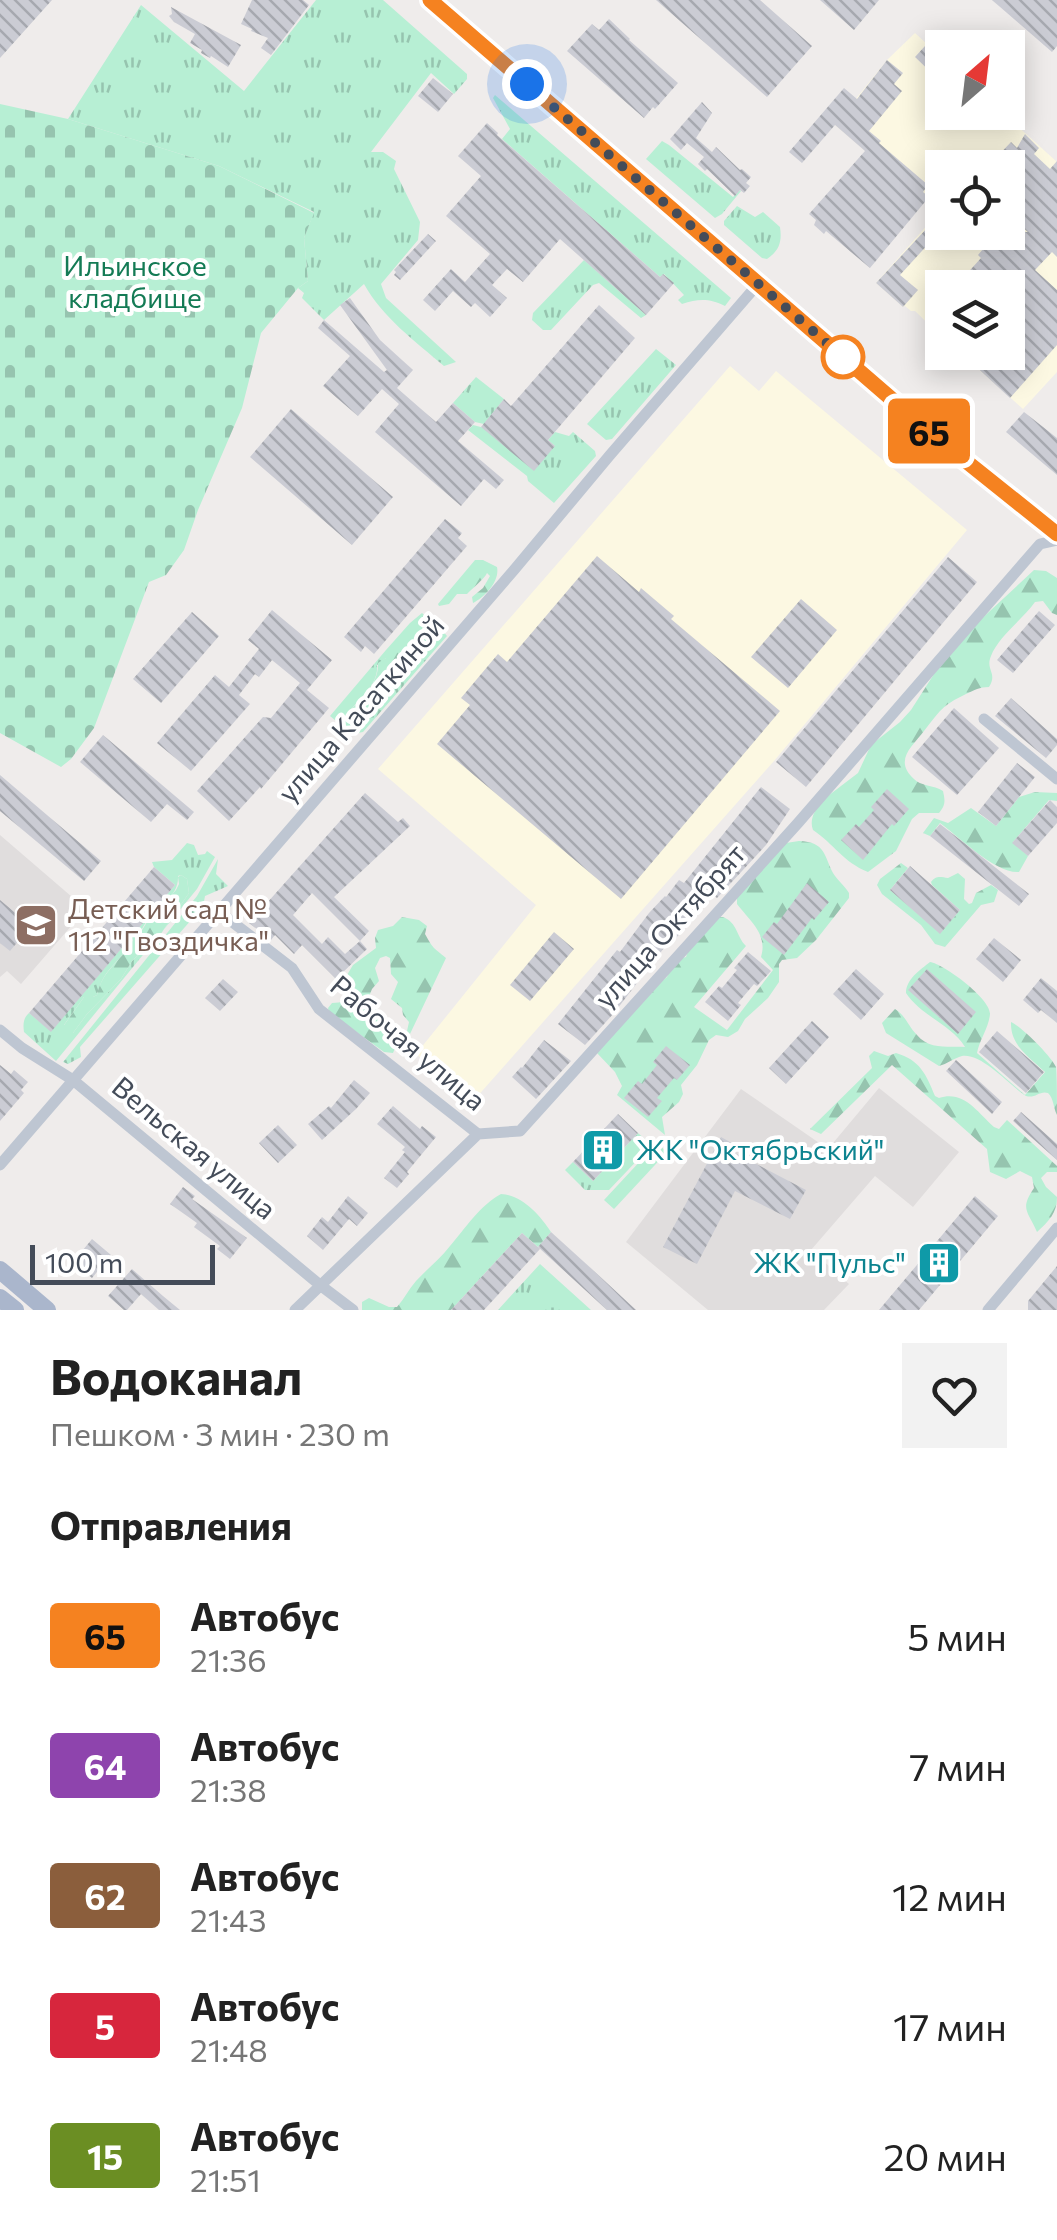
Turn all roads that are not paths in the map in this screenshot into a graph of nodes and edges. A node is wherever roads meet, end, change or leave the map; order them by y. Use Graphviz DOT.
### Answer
graph roads {
  1 [pos="430,0"];
  2 [pos="758,284"];
  3 [pos="1057,537"];
  4 [pos="984,719"];
  5 [pos="1057,779"];
  6 [pos="218,912"];
  7 [pos="0,1030"];
  8 [pos="73,1080"];
  9 [pos="478,1134"];
  10 [pos="0,1165"];
  11 [pos="1057,1228"];
  12 [pos="0,1270"];
  13 [pos="320,1285"];
  14 [pos="0,1298"];
  15 [pos="15,1310"];
  16 [pos="47,1310"];
  17 [pos="295,1310"];
  18 [pos="353,1310"];
  19 [pos="988,1310"];
  1 -- 2 [label="main road"];
  2 -- 3 [label="main road"];
  2 -- 6 [label="street, улица Касаткиной"];
  3 -- 9 [label="street, улица Октябрят"];
  4 -- 5 [label="street"];
  6 -- 8 [label="street, улица Касаткиной"];
  6 -- 9 [label="street, Рабочая улица"];
  7 -- 8 [label="street, Вельская улица"];
  8 -- 10 [label="street, улица Касаткиной"];
  8 -- 13 [label="street, Вельская улица"];
  9 -- 13 [label="street"];
  11 -- 19 [label="street"];
  12 -- 16 [label="main road"];
  13 -- 17 [label="street"];
  13 -- 18 [label="street, Вельская улица"];
  14 -- 15 [label="main road"];
}
